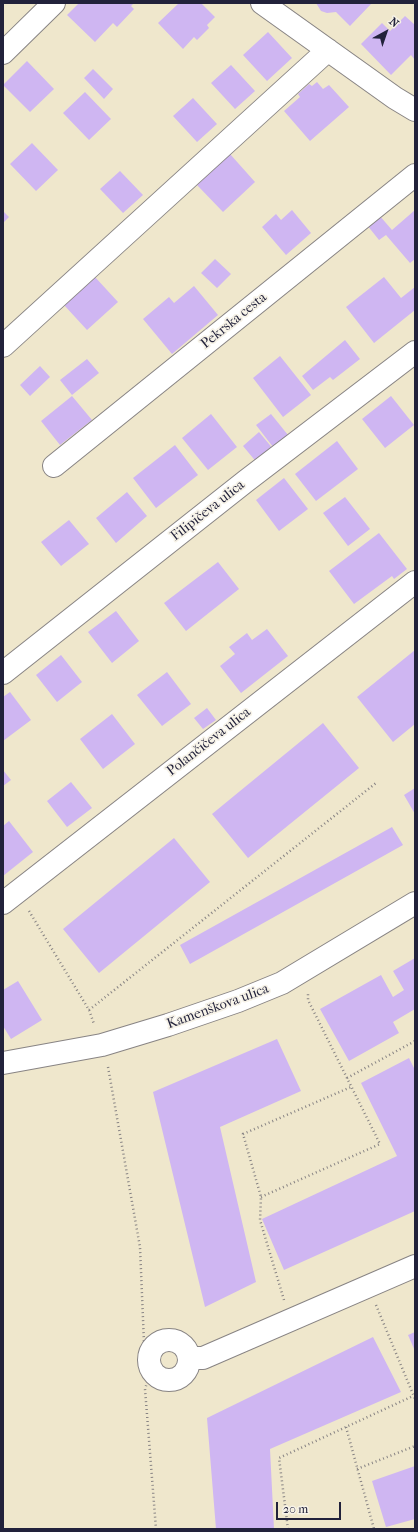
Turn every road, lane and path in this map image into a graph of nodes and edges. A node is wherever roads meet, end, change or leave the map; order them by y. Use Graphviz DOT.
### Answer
graph roads {
  1 [pos="54,3"];
  2 [pos="272,6"];
  3 [pos="328,50"];
  4 [pos="3,52"];
  5 [pos="415,110"];
  6 [pos="415,175"];
  7 [pos="8,342"];
  8 [pos="415,352"];
  9 [pos="54,466"];
  10 [pos="415,582"];
  11 [pos="3,673"];
  12 [pos="376,784"];
  13 [pos="7,897"];
  14 [pos="415,903"];
  15 [pos="296,974"];
  16 [pos="90,1010"];
  17 [pos="415,1041"];
  18 [pos="102,1045"];
  19 [pos="3,1063"];
  20 [pos="346,1078"];
  21 [pos="351,1087"];
  22 [pos="261,1197"];
  23 [pos="415,1266"];
  24 [pos="368,1287"];
  25 [pos="292,1319"];
  26 [pos="189,1358"];
  27 [pos="150,1362"];
  28 [pos="413,1396"];
  29 [pos="415,1399"];
  30 [pos="346,1427"];
  31 [pos="415,1446"];
  32 [pos="358,1468"];
  33 [pos="156,1529"];
  34 [pos="288,1529"];
  35 [pos="374,1529"];
  1 -- 4 [label="street"];
  2 -- 3 [label="street"];
  3 -- 5 [label="street"];
  3 -- 7 [label="street"];
  6 -- 9 [label="street, Pekrska cesta"];
  8 -- 11 [label="street, Filipičeva ulica"];
  10 -- 13 [label="street, Polančičeva ulica"];
  12 -- 16 [label="path"];
  13 -- 16 [label="path"];
  14 -- 15 [label="street, Kamenškova ulica"];
  15 -- 18 [label="street, Kamenškova ulica"];
  15 -- 20 [label="path"];
  16 -- 18 [label="path"];
  17 -- 20 [label="path"];
  18 -- 19 [label="street, Kamenškova ulica"];
  18 -- 27 [label="path"];
  20 -- 21 [label="path"];
  21 -- 22 [label="path"];
  21 -- 22 [label="path"];
  22 -- 25 [label="path"];
  23 -- 24 [label="street"];
  24 -- 25 [label="street"];
  24 -- 28 [label="path"];
  25 -- 26 [label="street"];
  26 -- 27 [label="street"];
  26 -- 27 [label="street"];
  27 -- 33 [label="path"];
  28 -- 29 [label="path"];
  28 -- 30 [label="path"];
  30 -- 32 [label="path"];
  30 -- 34 [label="path"];
  31 -- 32 [label="path"];
  32 -- 35 [label="path"];
}
